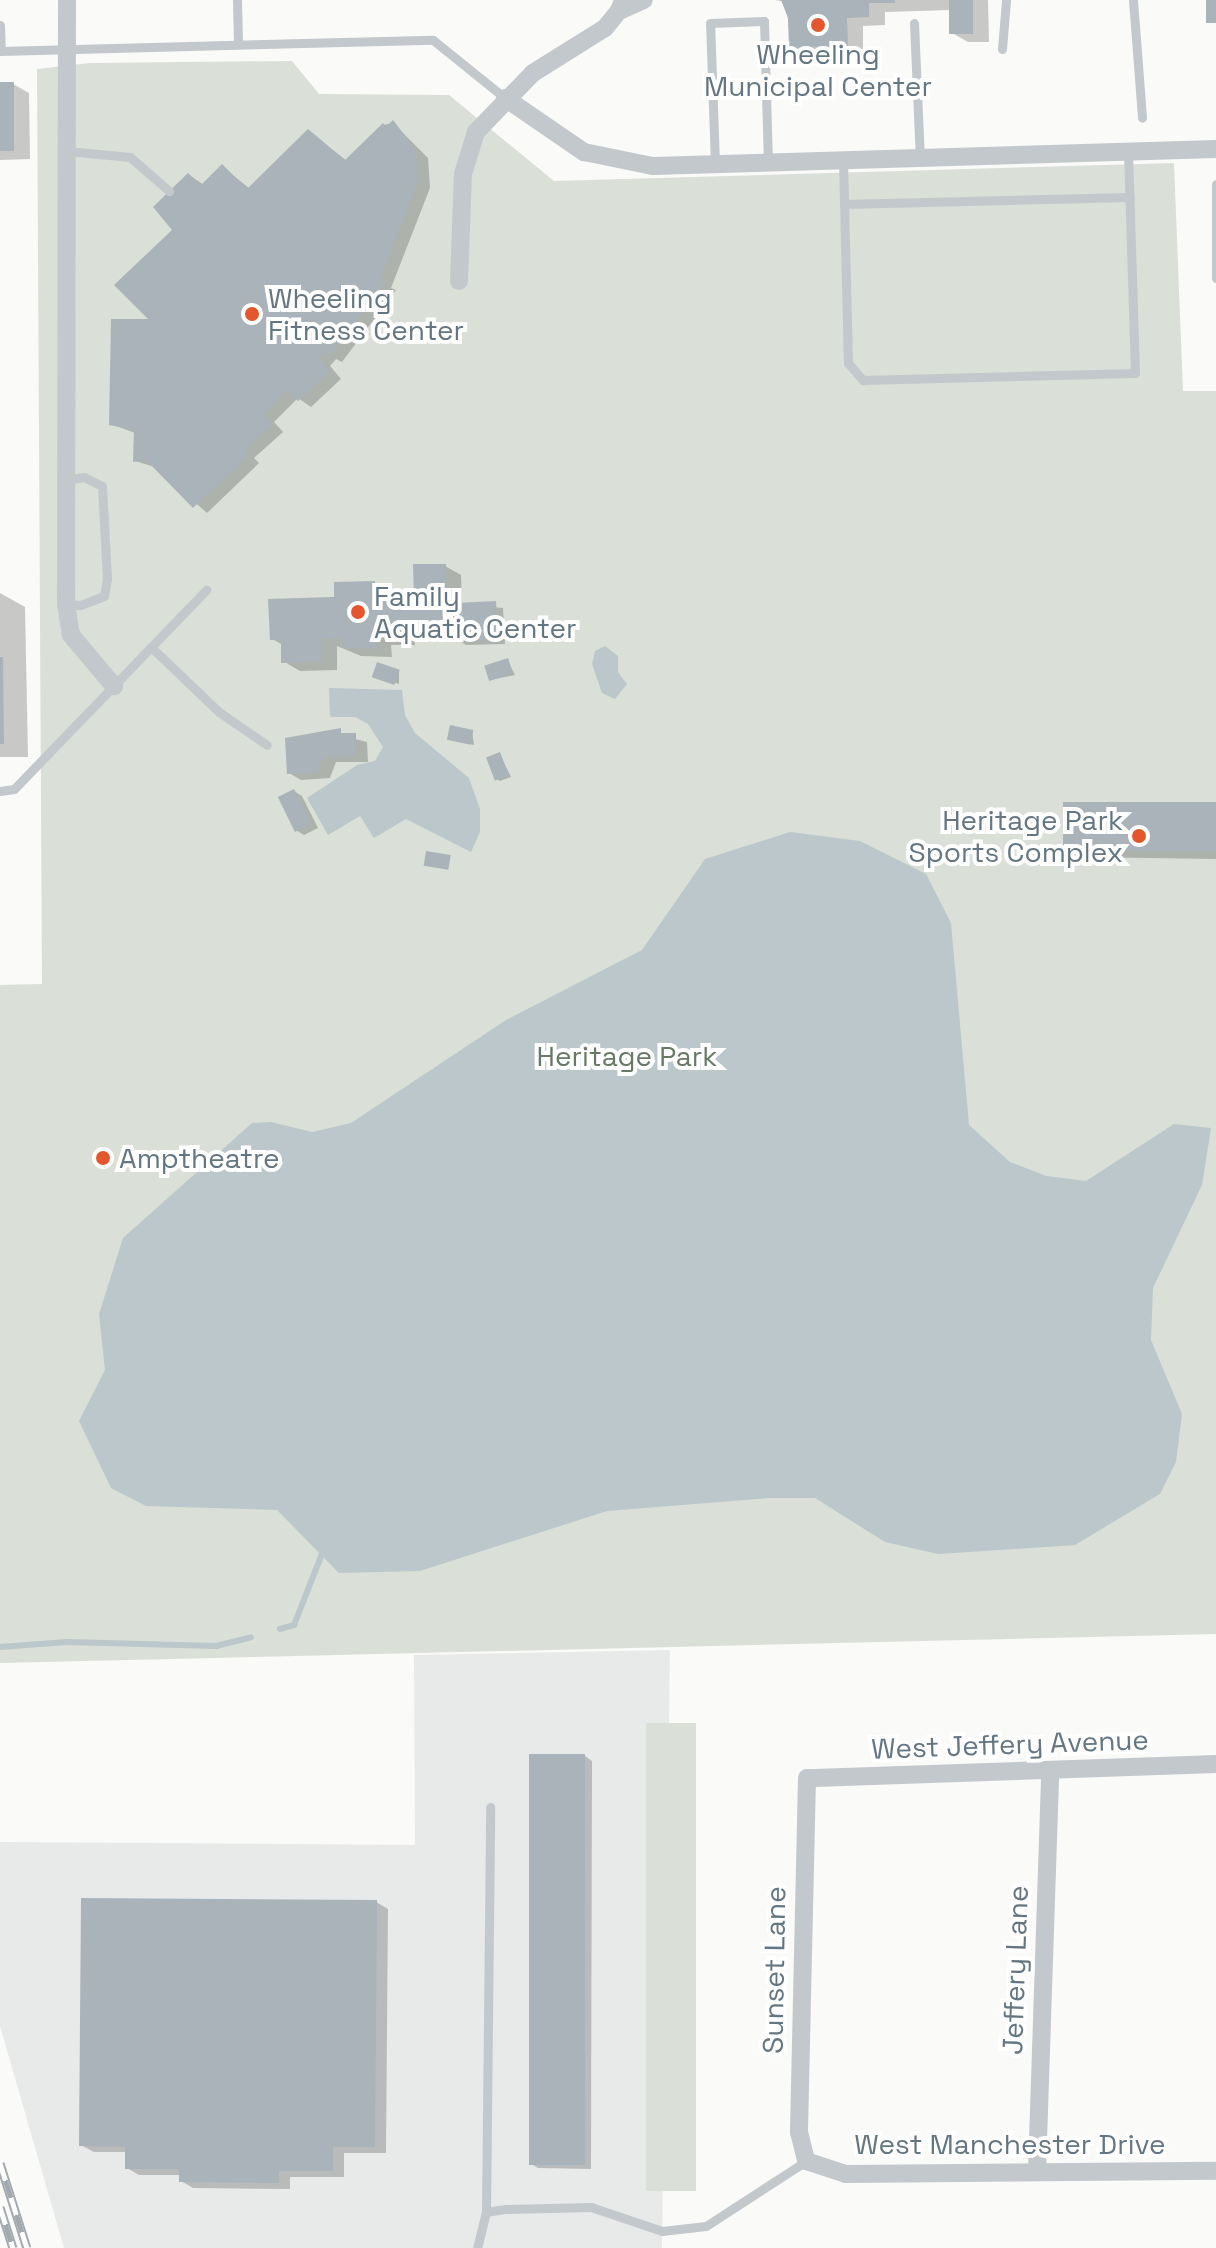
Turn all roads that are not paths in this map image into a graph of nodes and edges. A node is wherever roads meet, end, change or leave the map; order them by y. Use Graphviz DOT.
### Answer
graph roads {
  1 [pos="67,0"];
  2 [pos="237,0"];
  3 [pos="644,0"];
  4 [pos="1006,0"];
  5 [pos="1133,0"];
  6 [pos="621,6"];
  7 [pos="914,23"];
  8 [pos="0,25"];
  9 [pos="238,44"];
  10 [pos="1002,49"];
  11 [pos="67,50"];
  12 [pos="0,51"];
  13 [pos="505,98"];
  14 [pos="1142,118"];
  15 [pos="1216,149"];
  16 [pos="67,151"];
  17 [pos="1128,152"];
  18 [pos="920,158"];
  19 [pos="843,160"];
  20 [pos="768,163"];
  21 [pos="715,164"];
  22 [pos="1216,184"];
  23 [pos="169,191"];
  24 [pos="1130,197"];
  25 [pos="844,204"];
  26 [pos="1216,278"];
  27 [pos="459,281"];
  28 [pos="65,480"];
  29 [pos="206,590"];
  30 [pos="66,604"];
  31 [pos="151,647"];
  32 [pos="114,686"];
  33 [pos="267,745"];
  34 [pos="0,791"];
  35 [pos="1216,1764"];
  36 [pos="1050,1771"];
  37 [pos="807,1778"];
  38 [pos="490,1807"];
  39 [pos="806,2161"];
  40 [pos="1037,2171"];
  41 [pos="1216,2171"];
  42 [pos="486,2212"];
  43 [pos="477,2248"];
  1 -- 11 [label="street"];
  2 -- 9 [label="lane"];
  3 -- 6 [label="street"];
  4 -- 10 [label="lane"];
  5 -- 14 [label="lane"];
  6 -- 13 [label="street"];
  7 -- 18 [label="lane"];
  8 -- 12 [label="lane"];
  9 -- 11 [label="lane"];
  9 -- 13 [label="lane"];
  11 -- 12 [label="lane"];
  11 -- 16 [label="street"];
  13 -- 21 [label="street"];
  13 -- 27 [label="street"];
  15 -- 17 [label="street"];
  16 -- 23 [label="lane"];
  16 -- 28 [label="street"];
  17 -- 18 [label="street"];
  17 -- 24 [label="lane"];
  18 -- 19 [label="street"];
  19 -- 20 [label="street"];
  19 -- 25 [label="lane"];
  20 -- 21 [label="street"];
  20 -- 21 [label="lane"];
  22 -- 26 [label="lane"];
  24 -- 25 [label="lane"];
  24 -- 25 [label="lane"];
  28 -- 30 [label="street"];
  28 -- 30 [label="lane"];
  29 -- 31 [label="lane"];
  30 -- 32 [label="street"];
  31 -- 32 [label="lane"];
  31 -- 33 [label="lane"];
  32 -- 34 [label="lane"];
  35 -- 36 [label="street, West Jeffery Avenue"];
  36 -- 37 [label="street, West Jeffery Avenue"];
  36 -- 40 [label="street, Jeffery Lane"];
  37 -- 39 [label="street, Sunset Lane"];
  38 -- 42 [label="lane"];
  39 -- 40 [label="street, West Manchester Drive"];
  39 -- 42 [label="lane"];
  40 -- 41 [label="street, West Manchester Drive"];
  42 -- 43 [label="lane"];
}
